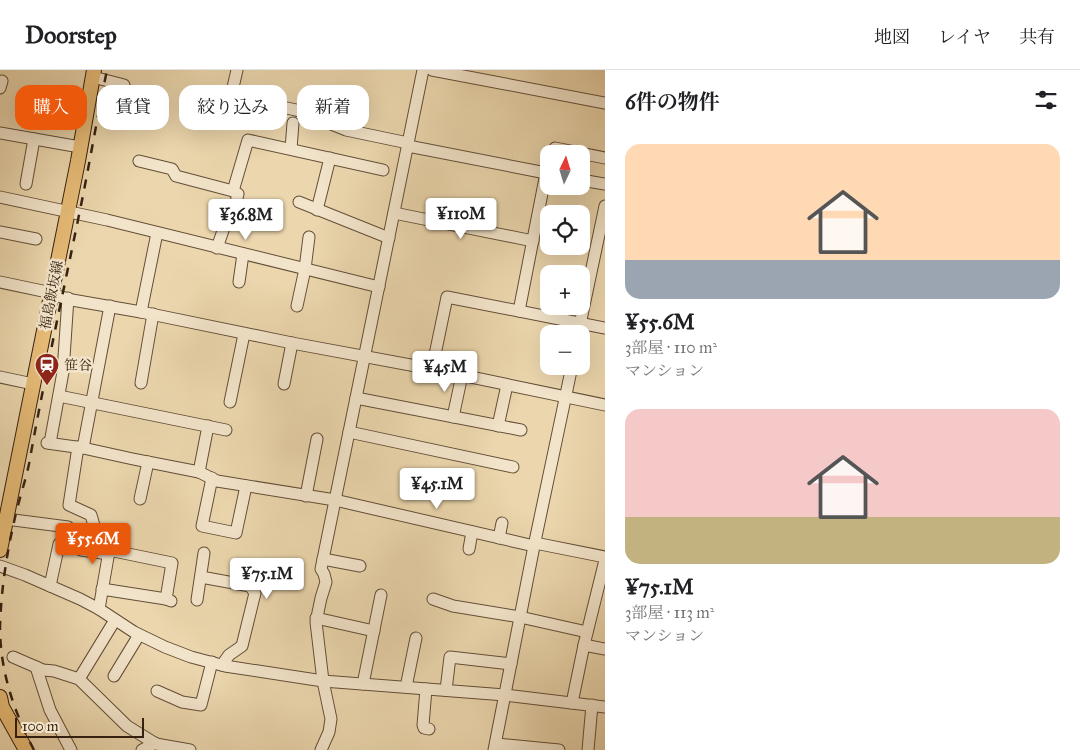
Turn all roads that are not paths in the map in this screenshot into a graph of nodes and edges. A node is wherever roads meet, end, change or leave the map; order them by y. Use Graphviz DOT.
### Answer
graph roads {
  1 [pos="237,70"];
  2 [pos="423,70"];
  3 [pos="432,70"];
  4 [pos="93,73"];
  5 [pos="124,85"];
  6 [pos="605,103"];
  7 [pos="293,123"];
  8 [pos="0,132"];
  9 [pos="34,139"];
  10 [pos="408,145"];
  11 [pos="80,147"];
  12 [pos="290,149"];
  13 [pos="590,155"];
  14 [pos="330,158"];
  15 [pos="605,158"];
  16 [pos="139,161"];
  17 [pos="383,170"];
  18 [pos="540,172"];
  19 [pos="590,182"];
  20 [pos="26,184"];
  21 [pos="605,184"];
  22 [pos="233,190"];
  23 [pos="543,195"];
  24 [pos="0,197"];
  25 [pos="299,202"];
  26 [pos="605,206"];
  27 [pos="317,210"];
  28 [pos="67,211"];
  29 [pos="394,213"];
  30 [pos="0,232"];
  31 [pos="157,233"];
  32 [pos="309,237"];
  33 [pos="389,238"];
  34 [pos="36,239"];
  35 [pos="533,241"];
  36 [pos="217,248"];
  37 [pos="243,254"];
  38 [pos="305,269"];
  39 [pos="0,282"];
  40 [pos="239,282"];
  41 [pos="379,287"];
  42 [pos="52,293"];
  43 [pos="68,298"];
  44 [pos="110,306"];
  45 [pos="297,306"];
  46 [pos="141,312"];
  47 [pos="518,312"];
  48 [pos="153,314"];
  49 [pos="565,325"];
  50 [pos="580,325"];
  51 [pos="605,328"];
  52 [pos="590,329"];
  53 [pos="244,334"];
  54 [pos="292,343"];
  55 [pos="364,356"];
  56 [pos="432,369"];
  57 [pos="462,375"];
  58 [pos="570,375"];
  59 [pos="0,377"];
  60 [pos="140,383"];
  61 [pos="33,384"];
  62 [pos="284,384"];
  63 [pos="507,385"];
  64 [pos="59,396"];
  65 [pos="356,398"];
  66 [pos="565,398"];
  67 [pos="230,402"];
  68 [pos="92,403"];
  69 [pos="605,405"];
  70 [pos="453,417"];
  71 [pos="208,426"];
  72 [pos="498,426"];
  73 [pos="226,430"];
  74 [pos="522,430"];
  75 [pos="349,432"];
  76 [pos="317,439"];
  77 [pos="80,448"];
  78 [pos="148,462"];
  79 [pos="514,467"];
  80 [pos="199,472"];
  81 [pos="212,478"];
  82 [pos="246,486"];
  83 [pos="306,496"];
  84 [pos="140,499"];
  85 [pos="335,500"];
  86 [pos="502,523"];
  87 [pos="68,527"];
  88 [pos="3,528"];
  89 [pos="472,532"];
  90 [pos="499,538"];
  91 [pos="60,544"];
  92 [pos="535,544"];
  93 [pos="469,549"];
  94 [pos="0,550"];
  95 [pos="81,550"];
  96 [pos="109,552"];
  97 [pos="204,553"];
  98 [pos="605,558"];
  99 [pos="323,559"];
  100 [pos="0,566"];
  101 [pos="360,566"];
  102 [pos="201,577"];
  103 [pos="48,585"];
  104 [pos="102,589"];
  105 [pos="381,595"];
  106 [pos="197,600"];
  107 [pos="433,600"];
  108 [pos="99,609"];
  109 [pos="520,617"];
  110 [pos="316,618"];
  111 [pos="115,620"];
  112 [pos="374,631"];
  113 [pos="587,632"];
  114 [pos="139,635"];
  115 [pos="416,638"];
  116 [pos="584,645"];
  117 [pos="605,649"];
  118 [pos="14,657"];
  119 [pos="217,664"];
  120 [pos="511,664"];
  121 [pos="36,667"];
  122 [pos="114,676"];
  123 [pos="79,679"];
  124 [pos="323,681"];
  125 [pos="363,684"];
  126 [pos="406,687"];
  127 [pos="426,689"];
  128 [pos="446,690"];
  129 [pos="157,691"];
  130 [pos="505,695"];
  131 [pos="1,703"];
  132 [pos="572,703"];
  133 [pos="592,705"];
  134 [pos="605,707"];
  135 [pos="429,729"];
  136 [pos="155,743"];
  137 [pos="495,747"];
  138 [pos="26,750"];
  139 [pos="71,750"];
  140 [pos="142,750"];
  141 [pos="190,750"];
  142 [pos="321,750"];
  143 [pos="559,750"];
  144 [pos="588,750"];
  1 -- 10 [label="street"];
  2 -- 10 [label="street"];
  3 -- 6 [label="street"];
  4 -- 5 [label="street"];
  4 -- 11 [label="main road, 福島飯坂線"];
  7 -- 12 [label="street"];
  8 -- 9 [label="street"];
  9 -- 11 [label="street"];
  9 -- 20 [label="street"];
  10 -- 18 [label="street"];
  10 -- 29 [label="street"];
  11 -- 28 [label="main road, 福島飯坂線"];
  12 -- 14 [label="street"];
  12 -- 22 [label="street"];
  13 -- 15 [label="street"];
  14 -- 17 [label="street"];
  14 -- 27 [label="street"];
  16 -- 22 [label="street"];
  19 -- 21 [label="street"];
  22 -- 36 [label="street"];
  23 -- 35 [label="street"];
  24 -- 28 [label="street"];
  25 -- 27 [label="street"];
  26 -- 50 [label="street"];
  27 -- 33 [label="street"];
  28 -- 31 [label="street"];
  28 -- 42 [label="main road, 福島飯坂線"];
  29 -- 33 [label="street"];
  29 -- 35 [label="street"];
  30 -- 34 [label="street"];
  31 -- 36 [label="street"];
  31 -- 46 [label="street"];
  32 -- 38 [label="street"];
  33 -- 41 [label="street"];
  35 -- 47 [label="street"];
  36 -- 37 [label="street"];
  37 -- 38 [label="street"];
  37 -- 40 [label="street"];
  38 -- 41 [label="street"];
  38 -- 45 [label="street"];
  39 -- 42 [label="street"];
  41 -- 55 [label="street"];
  42 -- 43 [label="street"];
  42 -- 61 [label="main road, 福島飯坂線"];
  43 -- 44 [label="street"];
  43 -- 64 [label="street"];
  44 -- 46 [label="street"];
  44 -- 68 [label="street"];
  46 -- 48 [label="street"];
  47 -- 49 [label="street"];
  47 -- 56 [label="street"];
  48 -- 53 [label="street"];
  48 -- 60 [label="street"];
  51 -- 52 [label="street"];
  53 -- 54 [label="street"];
  53 -- 67 [label="street"];
  54 -- 55 [label="street"];
  54 -- 62 [label="street"];
  55 -- 56 [label="street"];
  55 -- 65 [label="street"];
  56 -- 57 [label="street"];
  57 -- 63 [label="street"];
  57 -- 70 [label="street"];
  58 -- 66 [label="street"];
  59 -- 61 [label="street"];
  61 -- 88 [label="main road, 福島飯坂線"];
  63 -- 66 [label="street"];
  63 -- 72 [label="street"];
  64 -- 68 [label="street"];
  64 -- 77 [label="street"];
  65 -- 70 [label="street"];
  65 -- 75 [label="street"];
  66 -- 69 [label="street"];
  66 -- 92 [label="street"];
  68 -- 71 [label="street"];
  68 -- 77 [label="street"];
  70 -- 72 [label="street"];
  71 -- 73 [label="street"];
  71 -- 80 [label="street"];
  72 -- 74 [label="street"];
  75 -- 79 [label="street"];
  75 -- 85 [label="street"];
  76 -- 83 [label="street"];
  77 -- 78 [label="street"];
  77 -- 96 [label="street"];
  78 -- 80 [label="street"];
  78 -- 84 [label="street"];
  80 -- 81 [label="street"];
  81 -- 82 [label="street"];
  81 -- 82 [label="street"];
  82 -- 83 [label="street"];
  83 -- 85 [label="street"];
  85 -- 89 [label="street"];
  85 -- 99 [label="street"];
  86 -- 90 [label="street"];
  87 -- 88 [label="street"];
  88 -- 94 [label="main road, 福島飯坂線"];
  89 -- 90 [label="street"];
  89 -- 93 [label="street"];
  90 -- 92 [label="street"];
  91 -- 103 [label="street"];
  92 -- 98 [label="street"];
  92 -- 109 [label="street"];
  95 -- 96 [label="street"];
  96 -- 104 [label="street"];
  96 -- 104 [label="street"];
  97 -- 102 [label="street"];
  98 -- 113 [label="street"];
  99 -- 101 [label="street"];
  99 -- 110 [label="street"];
  100 -- 103 [label="street"];
  102 -- 106 [label="street"];
  102 -- 119 [label="street"];
  103 -- 108 [label="street"];
  104 -- 108 [label="street"];
  105 -- 112 [label="street"];
  107 -- 109 [label="street"];
  108 -- 111 [label="street"];
  109 -- 113 [label="street"];
  109 -- 120 [label="street"];
  110 -- 112 [label="street"];
  110 -- 124 [label="street"];
  111 -- 114 [label="street"];
  111 -- 123 [label="street"];
  112 -- 125 [label="street"];
  113 -- 116 [label="street"];
  114 -- 119 [label="street"];
  114 -- 122 [label="street"];
  115 -- 126 [label="street"];
  116 -- 117 [label="street"];
  116 -- 132 [label="street"];
  118 -- 121 [label="street"];
  119 -- 124 [label="street"];
  119 -- 129 [label="street"];
  120 -- 128 [label="street"];
  120 -- 130 [label="street"];
  121 -- 123 [label="street"];
  121 -- 139 [label="street"];
  123 -- 136 [label="street"];
  124 -- 125 [label="street"];
  124 -- 142 [label="street"];
  125 -- 126 [label="street"];
  126 -- 127 [label="street"];
  127 -- 128 [label="street"];
  127 -- 135 [label="street"];
  128 -- 130 [label="street"];
  130 -- 132 [label="street"];
  130 -- 137 [label="street"];
  131 -- 138 [label="main road"];
  132 -- 133 [label="street"];
  133 -- 134 [label="street"];
  133 -- 144 [label="street"];
  136 -- 140 [label="street"];
  136 -- 141 [label="street"];
  137 -- 143 [label="street"];
}
